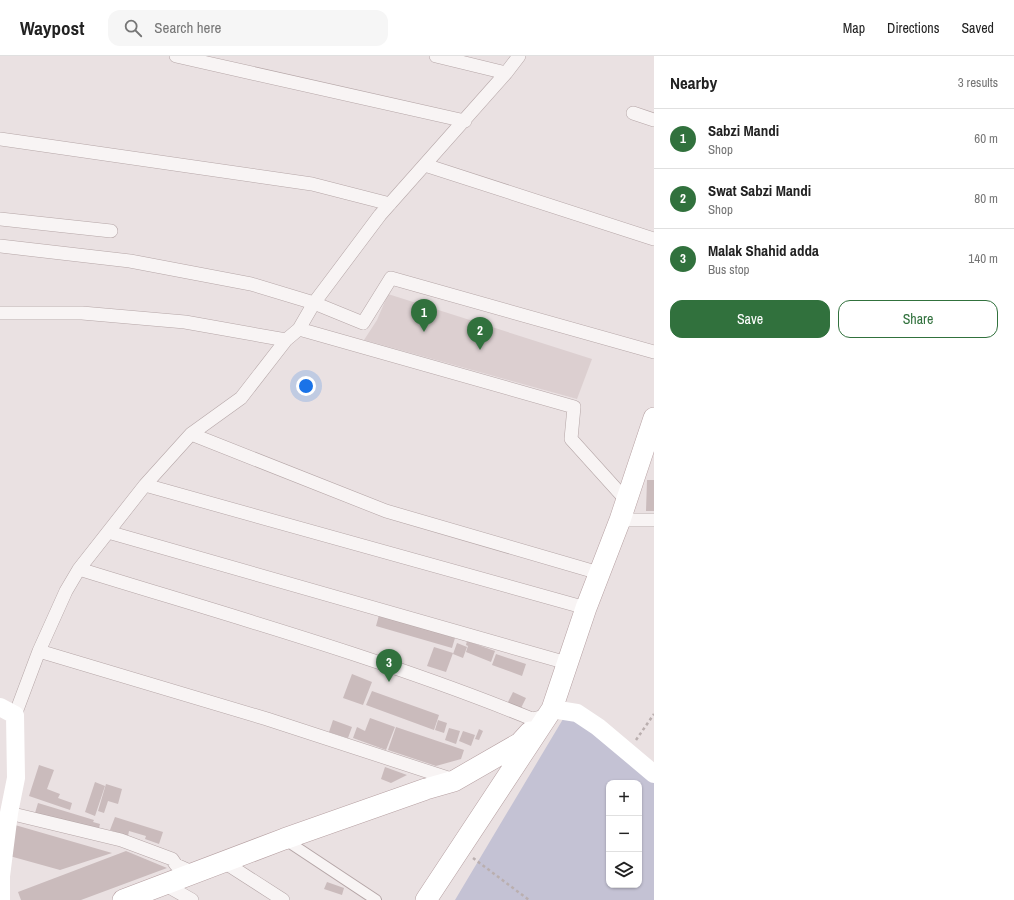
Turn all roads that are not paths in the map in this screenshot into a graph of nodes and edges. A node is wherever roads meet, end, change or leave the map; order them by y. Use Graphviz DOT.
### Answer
graph roads {
  1 [pos="176,56"];
  2 [pos="436,56"];
  3 [pos="519,56"];
  4 [pos="506,73"];
  5 [pos="633,113"];
  6 [pos="654,120"];
  7 [pos="465,121"];
  8 [pos="0,139"];
  9 [pos="425,165"];
  10 [pos="390,204"];
  11 [pos="0,219"];
  12 [pos="111,231"];
  13 [pos="654,239"];
  14 [pos="0,246"];
  15 [pos="314,303"];
  16 [pos="0,313"];
  17 [pos="300,329"];
  18 [pos="286,340"];
  19 [pos="654,352"];
  20 [pos="654,418"];
  21 [pos="191,434"];
  22 [pos="144,485"];
  23 [pos="626,500"];
  24 [pos="620,520"];
  25 [pos="654,520"];
  26 [pos="108,532"];
  27 [pos="79,569"];
  28 [pos="599,573"];
  29 [pos="586,608"];
  30 [pos="39,651"];
  31 [pos="567,663"];
  32 [pos="8,711"];
  33 [pos="549,712"];
  34 [pos="654,774"];
  35 [pos="454,781"];
  36 [pos="9,813"];
  37 [pos="284,839"];
  38 [pos="224,862"];
  39 [pos="194,873"];
  40 [pos="164,884"];
  41 [pos="2,900"];
  42 [pos="123,900"];
  43 [pos="192,900"];
  44 [pos="283,900"];
  45 [pos="376,900"];
  46 [pos="426,900"];
  1 -- 7 [label="street"];
  2 -- 4 [label="street"];
  3 -- 4 [label="street"];
  4 -- 7 [label="street"];
  5 -- 6 [label="street"];
  7 -- 9 [label="street"];
  8 -- 10 [label="street"];
  9 -- 10 [label="street"];
  9 -- 13 [label="street"];
  10 -- 15 [label="street"];
  11 -- 12 [label="street"];
  14 -- 15 [label="street"];
  15 -- 17 [label="street"];
  15 -- 19 [label="street"];
  16 -- 18 [label="street"];
  17 -- 18 [label="street"];
  17 -- 23 [label="street"];
  18 -- 21 [label="street"];
  20 -- 23 [label="main road"];
  21 -- 22 [label="street"];
  21 -- 28 [label="street"];
  22 -- 26 [label="street"];
  22 -- 29 [label="street"];
  23 -- 24 [label="main road"];
  24 -- 25 [label="street"];
  24 -- 28 [label="main road"];
  26 -- 27 [label="street"];
  26 -- 31 [label="street"];
  27 -- 30 [label="street"];
  27 -- 33 [label="street"];
  28 -- 29 [label="main road"];
  29 -- 31 [label="main road"];
  30 -- 32 [label="street"];
  30 -- 35 [label="street"];
  31 -- 33 [label="main road"];
  32 -- 36 [label="main road"];
  33 -- 34 [label="main road"];
  33 -- 35 [label="main road"];
  33 -- 46 [label="main road"];
  35 -- 37 [label="main road"];
  36 -- 39 [label="street"];
  36 -- 41 [label="main road"];
  37 -- 38 [label="main road"];
  37 -- 45 [label="street"];
  38 -- 39 [label="main road"];
  38 -- 44 [label="street"];
  39 -- 40 [label="main road"];
  40 -- 42 [label="main road"];
  40 -- 43 [label="street"];
}
